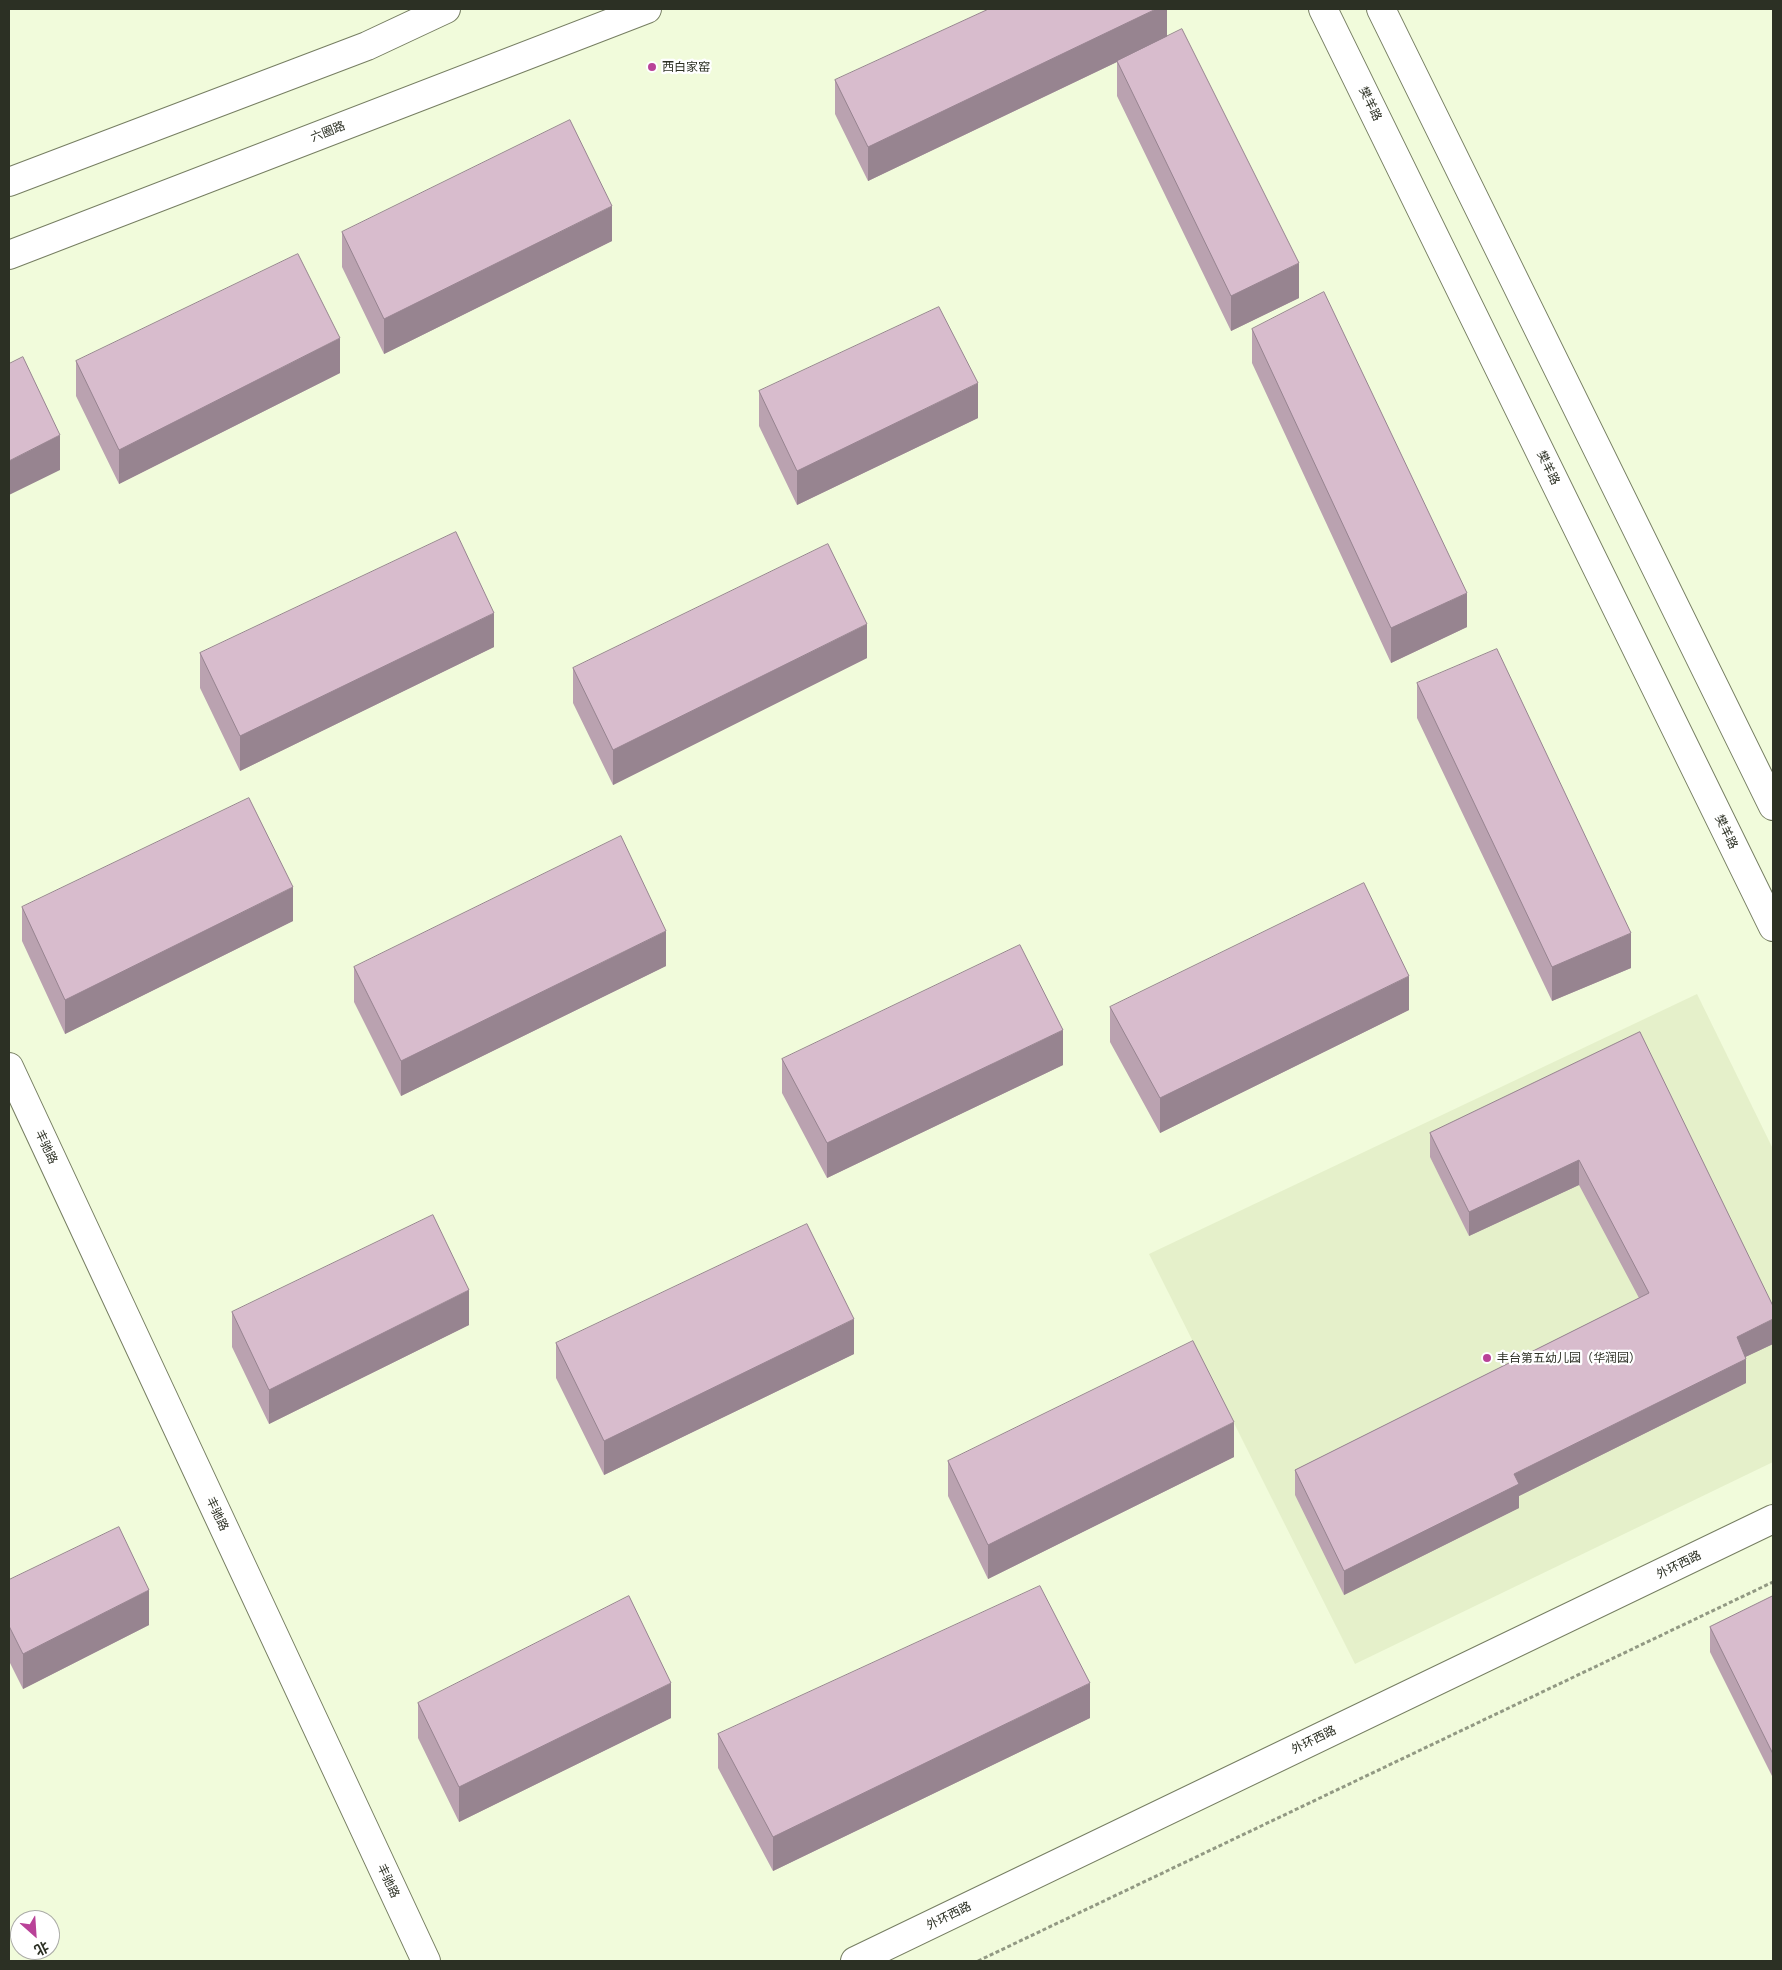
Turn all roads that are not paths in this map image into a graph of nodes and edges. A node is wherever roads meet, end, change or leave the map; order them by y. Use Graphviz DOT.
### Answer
graph roads {
  1 [pos="446,9"];
  2 [pos="647,9"];
  3 [pos="1323,9"];
  4 [pos="1381,9"];
  5 [pos="9,182"];
  6 [pos="9,255"];
  7 [pos="1773,806"];
  8 [pos="1773,927"];
  9 [pos="9,1067"];
  10 [pos="1773,1519"];
  11 [pos="426,1961"];
  12 [pos="855,1961"];
  1 -- 5 [label="main road"];
  2 -- 6 [label="main road, 六圈路"];
  3 -- 8 [label="main road, 樊羊路"];
  4 -- 7 [label="main road"];
  9 -- 11 [label="main road, 丰驰路"];
  10 -- 12 [label="main road, 外环西路"];
}
